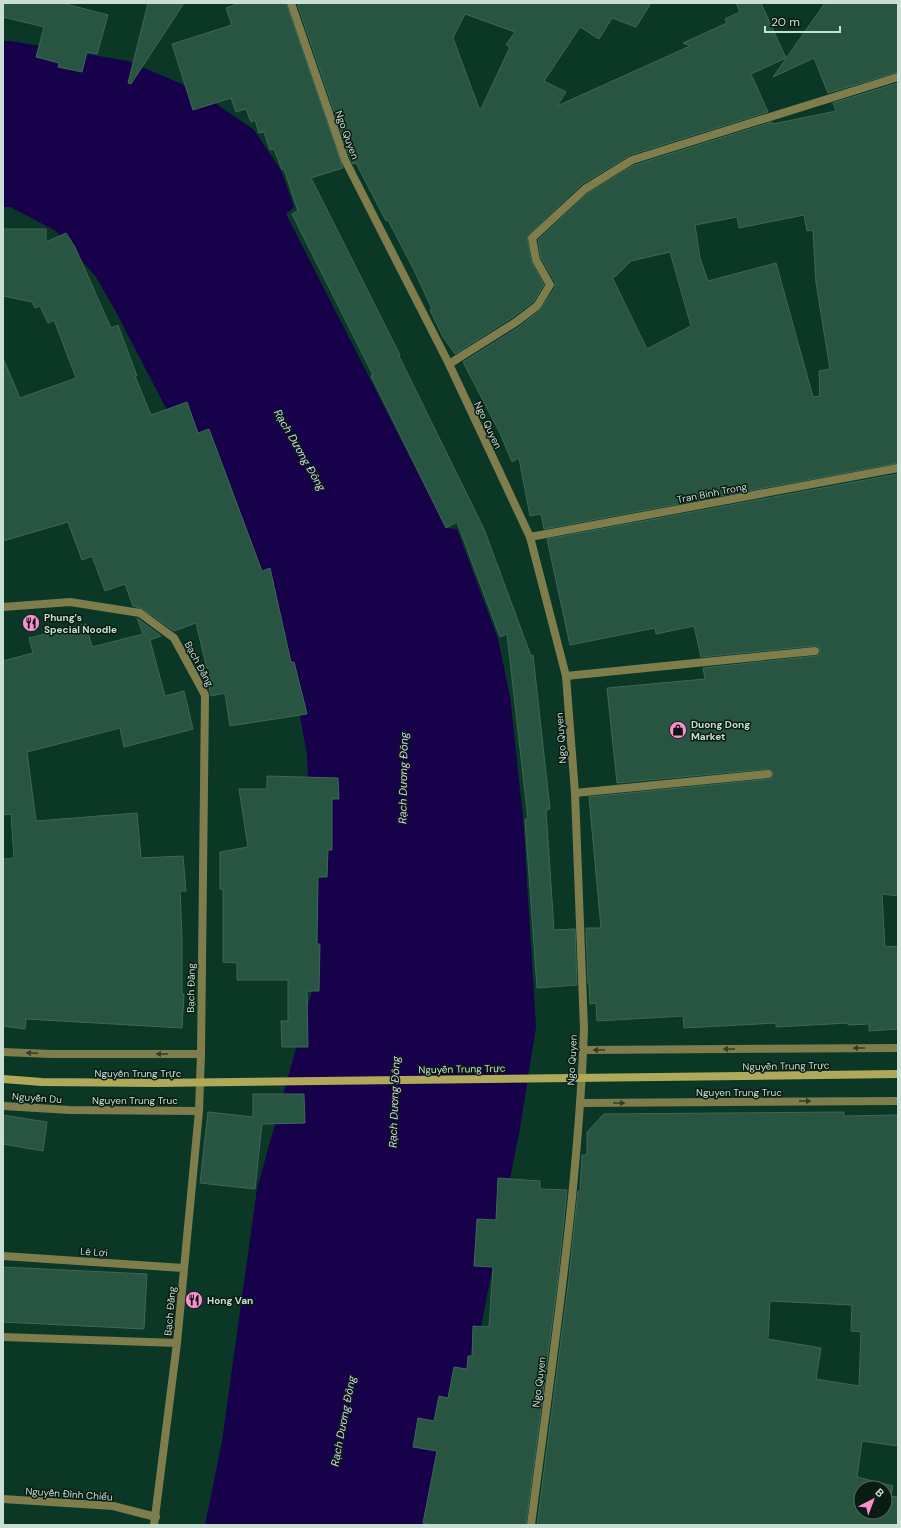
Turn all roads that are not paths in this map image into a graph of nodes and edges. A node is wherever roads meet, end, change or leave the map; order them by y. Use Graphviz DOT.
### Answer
graph roads {
  1 [pos="291,3"];
  2 [pos="898,77"];
  3 [pos="449,364"];
  4 [pos="898,468"];
  5 [pos="530,537"];
  6 [pos="3,607"];
  7 [pos="815,652"];
  8 [pos="566,676"];
  9 [pos="768,774"];
  10 [pos="575,794"];
  11 [pos="898,1048"];
  12 [pos="583,1050"];
  13 [pos="3,1052"];
  14 [pos="201,1054"];
  15 [pos="898,1074"];
  16 [pos="3,1079"];
  17 [pos="898,1100"];
  18 [pos="580,1103"];
  19 [pos="3,1106"];
  20 [pos="70,1110"];
  21 [pos="199,1111"];
  22 [pos="3,1256"];
  23 [pos="183,1268"];
  24 [pos="3,1338"];
  25 [pos="177,1343"];
  26 [pos="3,1499"];
  27 [pos="155,1521"];
  28 [pos="531,1525"];
  1 -- 3 [label="street, Ngo Quyen"];
  2 -- 3 [label="street"];
  3 -- 5 [label="street, Ngo Quyen"];
  4 -- 5 [label="street, Tran Binh Trong"];
  5 -- 8 [label="street, Ngo Quyen"];
  6 -- 14 [label="street, Bạch Đằng"];
  7 -- 8 [label="street"];
  8 -- 10 [label="street, Ngo Quyen"];
  9 -- 10 [label="street"];
  10 -- 12 [label="street, Ngo Quyen"];
  11 -- 12 [label="street, one-way"];
  12 -- 18 [label="street, Ngo Quyen"];
  14 -- 13 [label="street, one-way"];
  14 -- 21 [label="street, Bạch Đằng"];
  15 -- 16 [label="main road, Nguyễn Trung Trực"];
  18 -- 17 [label="street, Nguyen Trung Truc, one-way"];
  18 -- 28 [label="street, Ngo Quyen"];
  19 -- 20 [label="street, Nguyễn Du"];
  20 -- 21 [label="street, Nguyen Trung Truc"];
  21 -- 23 [label="street, Bạch Đằng"];
  22 -- 23 [label="street, Lê Lợi"];
  23 -- 25 [label="street, Bạch Đằng"];
  24 -- 25 [label="street"];
  25 -- 27 [label="street, Bạch Đằng"];
  26 -- 27 [label="street, Nguyễn Đình Chiểu"];
}
